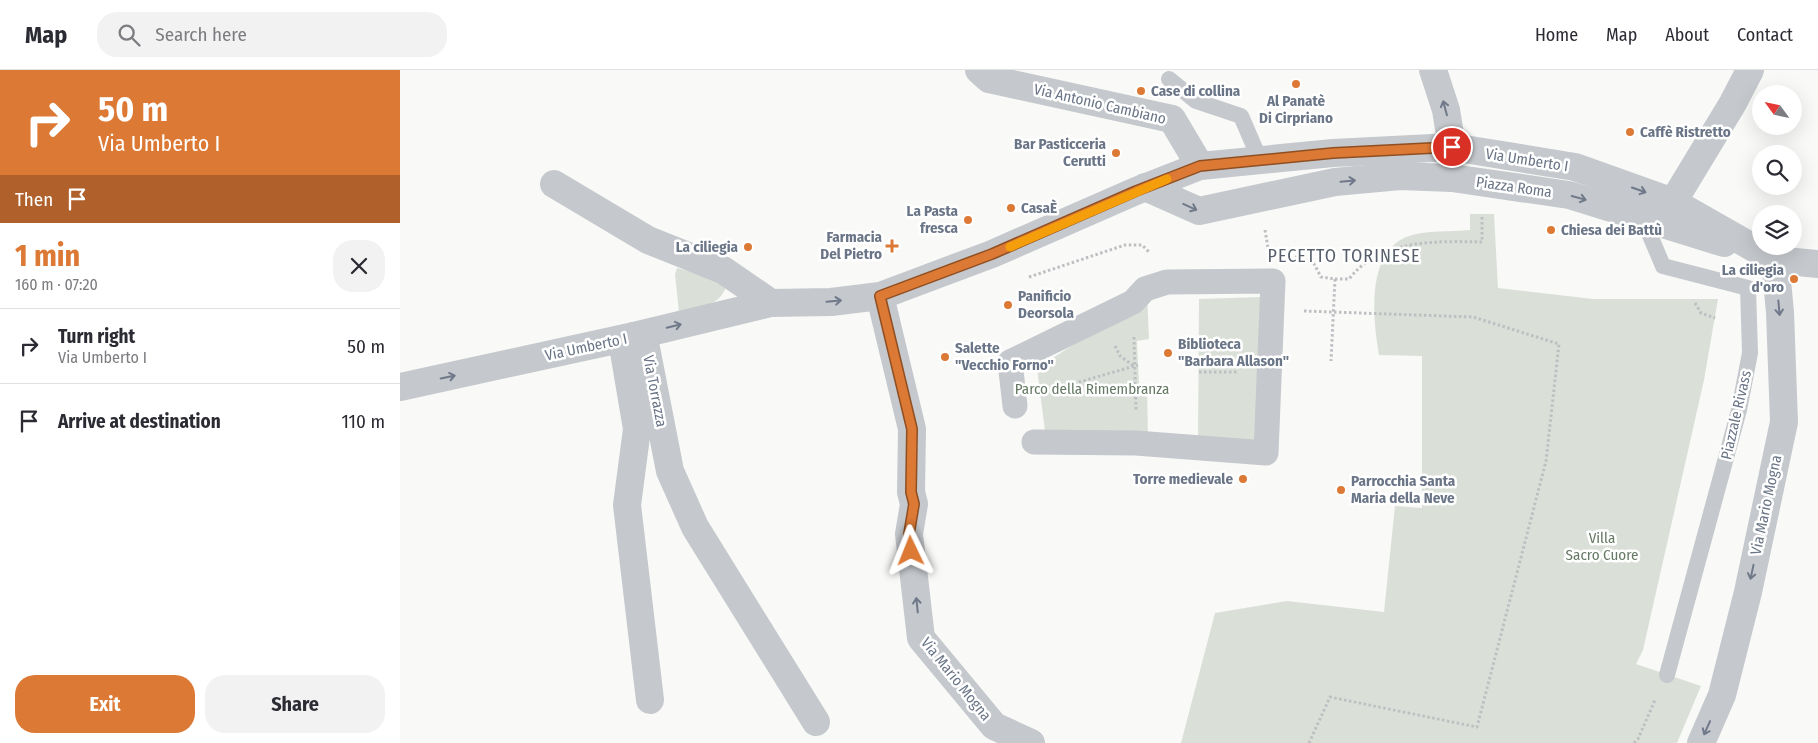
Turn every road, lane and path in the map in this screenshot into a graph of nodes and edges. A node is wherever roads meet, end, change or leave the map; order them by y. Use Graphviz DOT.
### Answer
graph roads {
  1 [pos="1433,70"];
  2 [pos="1750,70"];
  3 [pos="986,73"];
  4 [pos="1169,79"];
  5 [pos="1452,147"];
  6 [pos="1260,160"];
  7 [pos="1200,166"];
  8 [pos="554,184"];
  9 [pos="1145,187"];
  10 [pos="1262,198"];
  11 [pos="1673,202"];
  12 [pos="1482,214"];
  13 [pos="1643,219"];
  14 [pos="1125,245"];
  15 [pos="1752,246"];
  16 [pos="1276,251"];
  17 [pos="1752,251"];
  18 [pos="1768,255"];
  19 [pos="1294,256"];
  20 [pos="1818,264"];
  21 [pos="1027,278"];
  22 [pos="1335,279"];
  23 [pos="880,296"];
  24 [pos="1693,298"];
  25 [pos="1134,302"];
  26 [pos="771,303"];
  27 [pos="1274,310"];
  28 [pos="1333,312"];
  29 [pos="1715,318"];
  30 [pos="634,336"];
  31 [pos="1331,362"];
  32 [pos="1137,366"];
  33 [pos="1199,372"];
  34 [pos="1243,372"];
  35 [pos="403,382"];
  36 [pos="1015,406"];
  37 [pos="1034,442"];
  38 [pos="1136,444"];
  39 [pos="1667,675"];
  40 [pos="650,700"];
  41 [pos="816,722"];
  42 [pos="1031,743"];
  43 [pos="1309,743"];
  44 [pos="1634,743"];
  45 [pos="1701,743"];
  5 -- 1 [label="street, one-way"];
  2 -- 11 [label="street"];
  3 -- 7 [label="street, Via Antonio Cambiano"];
  4 -- 6 [label="lane"];
  5 -- 6 [label="street, Via Umberto I"];
  5 -- 11 [label="street, Via Umberto I, one-way"];
  6 -- 7 [label="street, Via Umberto I"];
  7 -- 9 [label="street, Via Umberto I"];
  8 -- 26 [label="street"];
  9 -- 10 [label="street, Piazza Roma, one-way"];
  9 -- 23 [label="street, Via Umberto I"];
  10 -- 13 [label="street, Piazza Roma, one-way"];
  10 -- 16 [label="path"];
  11 -- 15 [label="street, Via Umberto I"];
  12 -- 22 [label="path"];
  13 -- 17 [label="street, Piazza Roma"];
  13 -- 39 [label="lane, Piazzale Rivass"];
  14 -- 21 [label="path"];
  18 -- 20 [label="street, Via Umberto I"];
  18 -- 45 [label="street, Via Mario Mogna, one-way"];
  19 -- 22 [label="path"];
  22 -- 28 [label="path"];
  26 -- 23 [label="street, Via Umberto I, one-way"];
  42 -- 23 [label="street, Via Mario Mogna, one-way"];
  24 -- 29 [label="path"];
  25 -- 27 [label="street"];
  25 -- 32 [label="path"];
  25 -- 36 [label="street"];
  30 -- 26 [label="street, Via Umberto I, one-way"];
  27 -- 28 [label="path"];
  27 -- 38 [label="street"];
  28 -- 31 [label="path"];
  28 -- 43 [label="path"];
  35 -- 30 [label="street, Via Umberto I, one-way"];
  30 -- 40 [label="street, Via Torrazza"];
  30 -- 41 [label="street, Via Torrazza"];
  32 -- 36 [label="path"];
  32 -- 38 [label="path"];
  33 -- 34 [label="path"];
  37 -- 38 [label="street"];
  39 -- 44 [label="path"];
}
